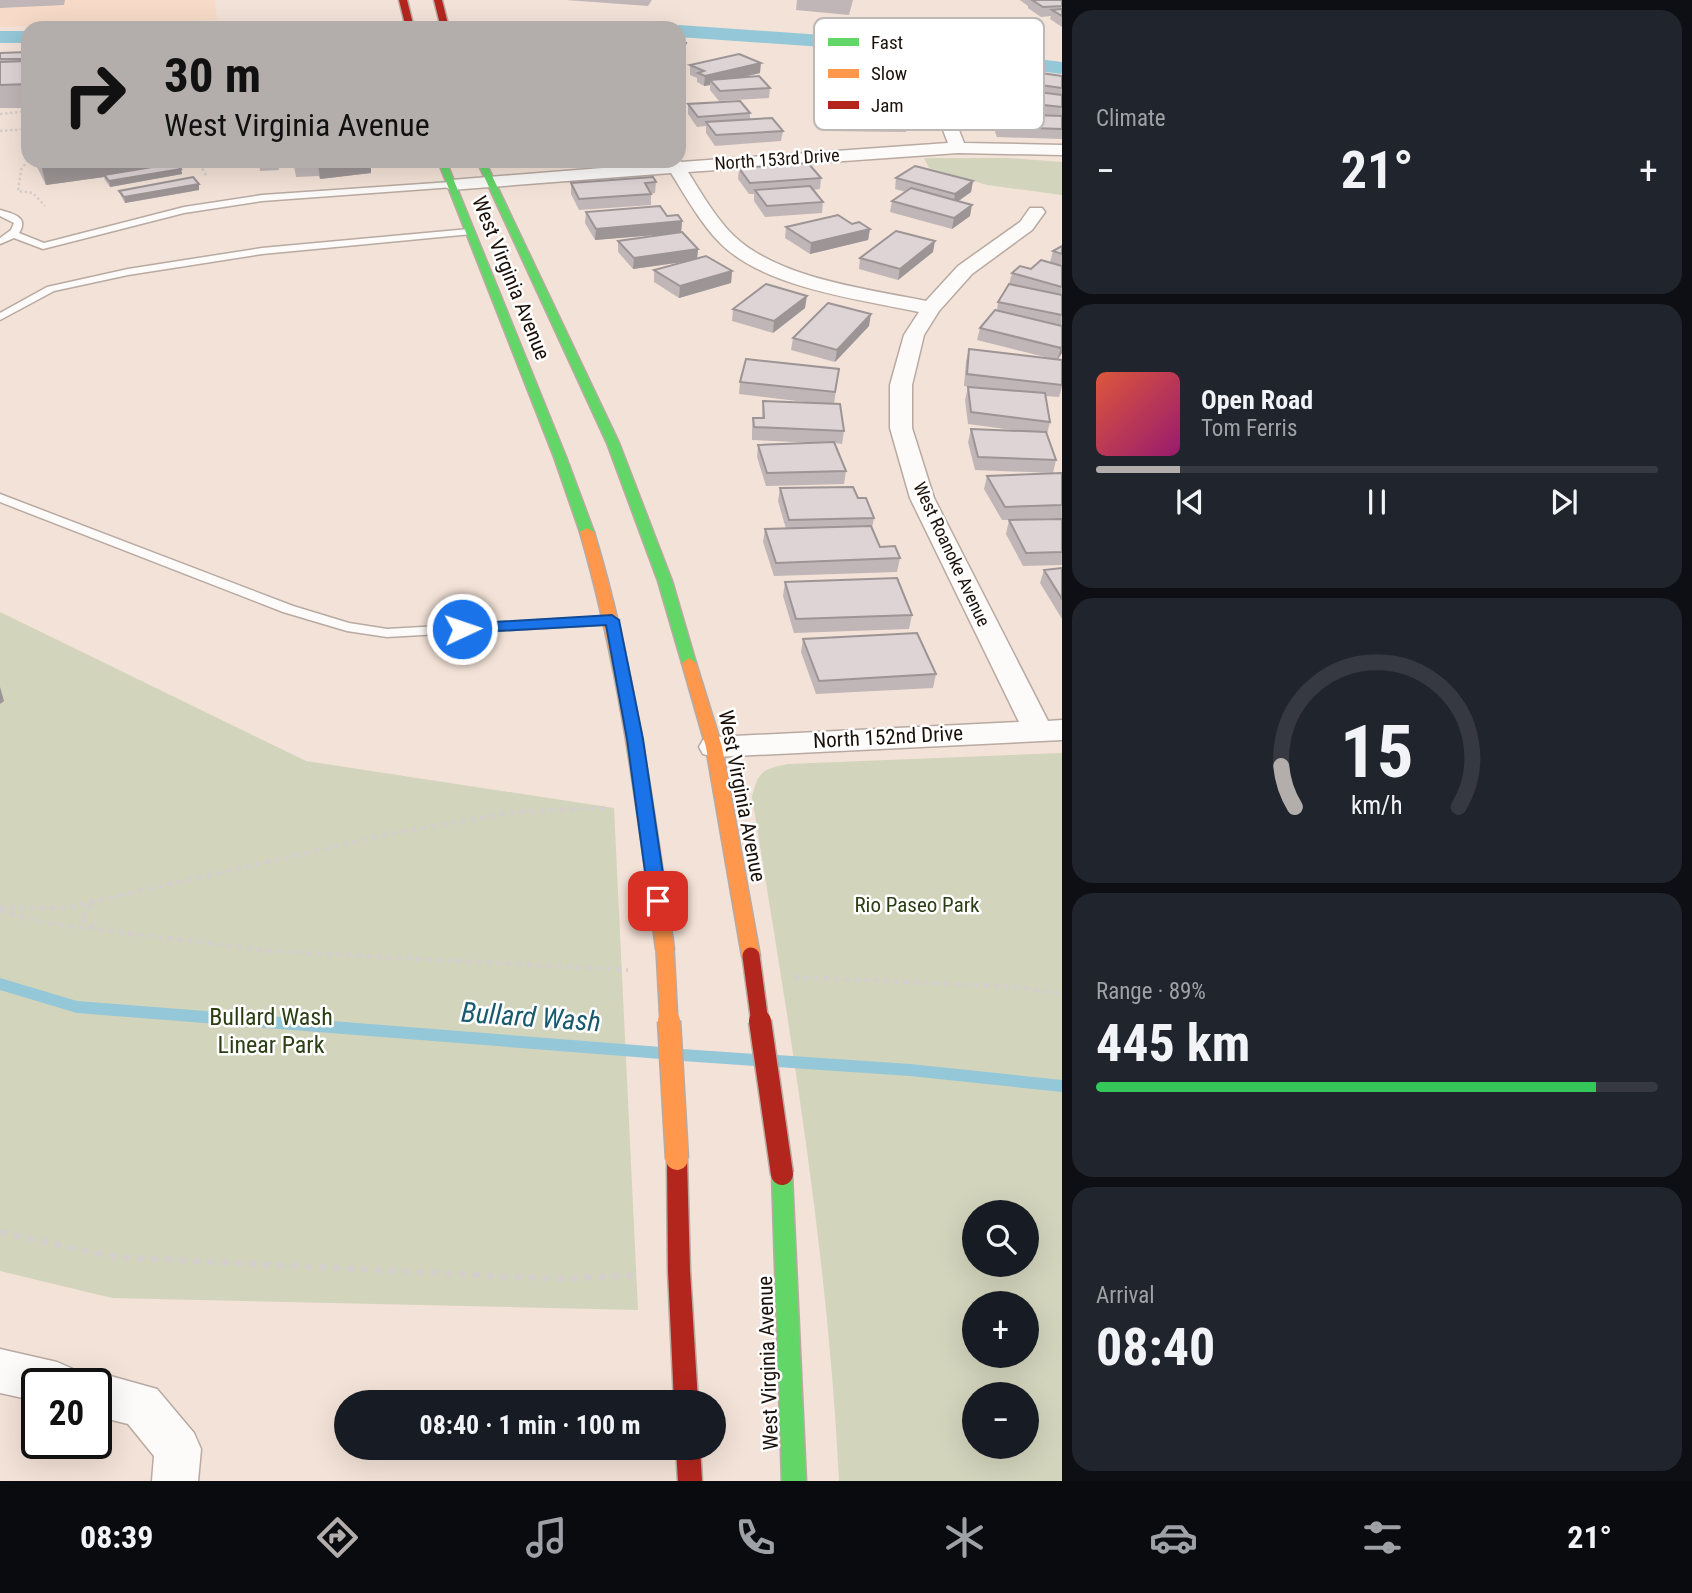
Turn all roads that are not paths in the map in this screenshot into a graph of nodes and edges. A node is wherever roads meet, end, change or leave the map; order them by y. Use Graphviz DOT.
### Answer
graph roads {
  1 [pos="403,0"];
  2 [pos="438,0"];
  3 [pos="408,21"];
  4 [pos="443,21"];
  5 [pos="951,130"];
  6 [pos="958,148"];
  7 [pos="1062,150"];
  8 [pos="686,163"];
  9 [pos="444,168"];
  10 [pos="484,168"];
  11 [pos="633,168"];
  12 [pos="677,168"];
  13 [pos="490,182"];
  14 [pos="450,185"];
  15 [pos="1036,212"];
  16 [pos="0,213"];
  17 [pos="470,232"];
  18 [pos="13,234"];
  19 [pos="0,241"];
  20 [pos="931,308"];
  21 [pos="0,317"];
  22 [pos="0,498"];
  23 [pos="612,620"];
  24 [pos="1050,730"];
  25 [pos="714,747"];
  26 [pos="0,1371"];
  27 [pos="21,1376"];
  28 [pos="685,1390"];
  29 [pos="112,1398"];
  30 [pos="689,1460"];
  31 [pos="177,1465"];
  32 [pos="690,1481"];
  33 [pos="794,1481"];
  1 -- 3 [label="main road"];
  2 -- 4 [label="main road"];
  5 -- 6 [label="street"];
  6 -- 7 [label="street, North 153rd Drive"];
  6 -- 8 [label="street, North 153rd Drive"];
  9 -- 14 [label="main road, West Virginia Avenue"];
  10 -- 13 [label="main road, West Virginia Avenue"];
  11 -- 13 [label="street, North 153rd Drive"];
  12 -- 20 [label="street"];
  13 -- 14 [label="street, North 153rd Drive"];
  13 -- 25 [label="main road, West Virginia Avenue"];
  14 -- 17 [label="main road, West Virginia Avenue"];
  14 -- 18 [label="lane"];
  15 -- 20 [label="street, West Roanoke Avenue"];
  16 -- 18 [label="lane"];
  17 -- 21 [label="lane"];
  17 -- 23 [label="main road, West Virginia Avenue"];
  18 -- 19 [label="lane"];
  20 -- 24 [label="street, West Roanoke Avenue"];
  22 -- 23 [label="lane"];
  23 -- 28 [label="main road, West Virginia Avenue, bridge"];
  24 -- 25 [label="street, North 152nd Drive"];
  25 -- 33 [label="main road, West Virginia Avenue, bridge"];
  26 -- 27 [label="street"];
  29 -- 31 [label="street"];
  30 -- 32 [label="main road"];
}
